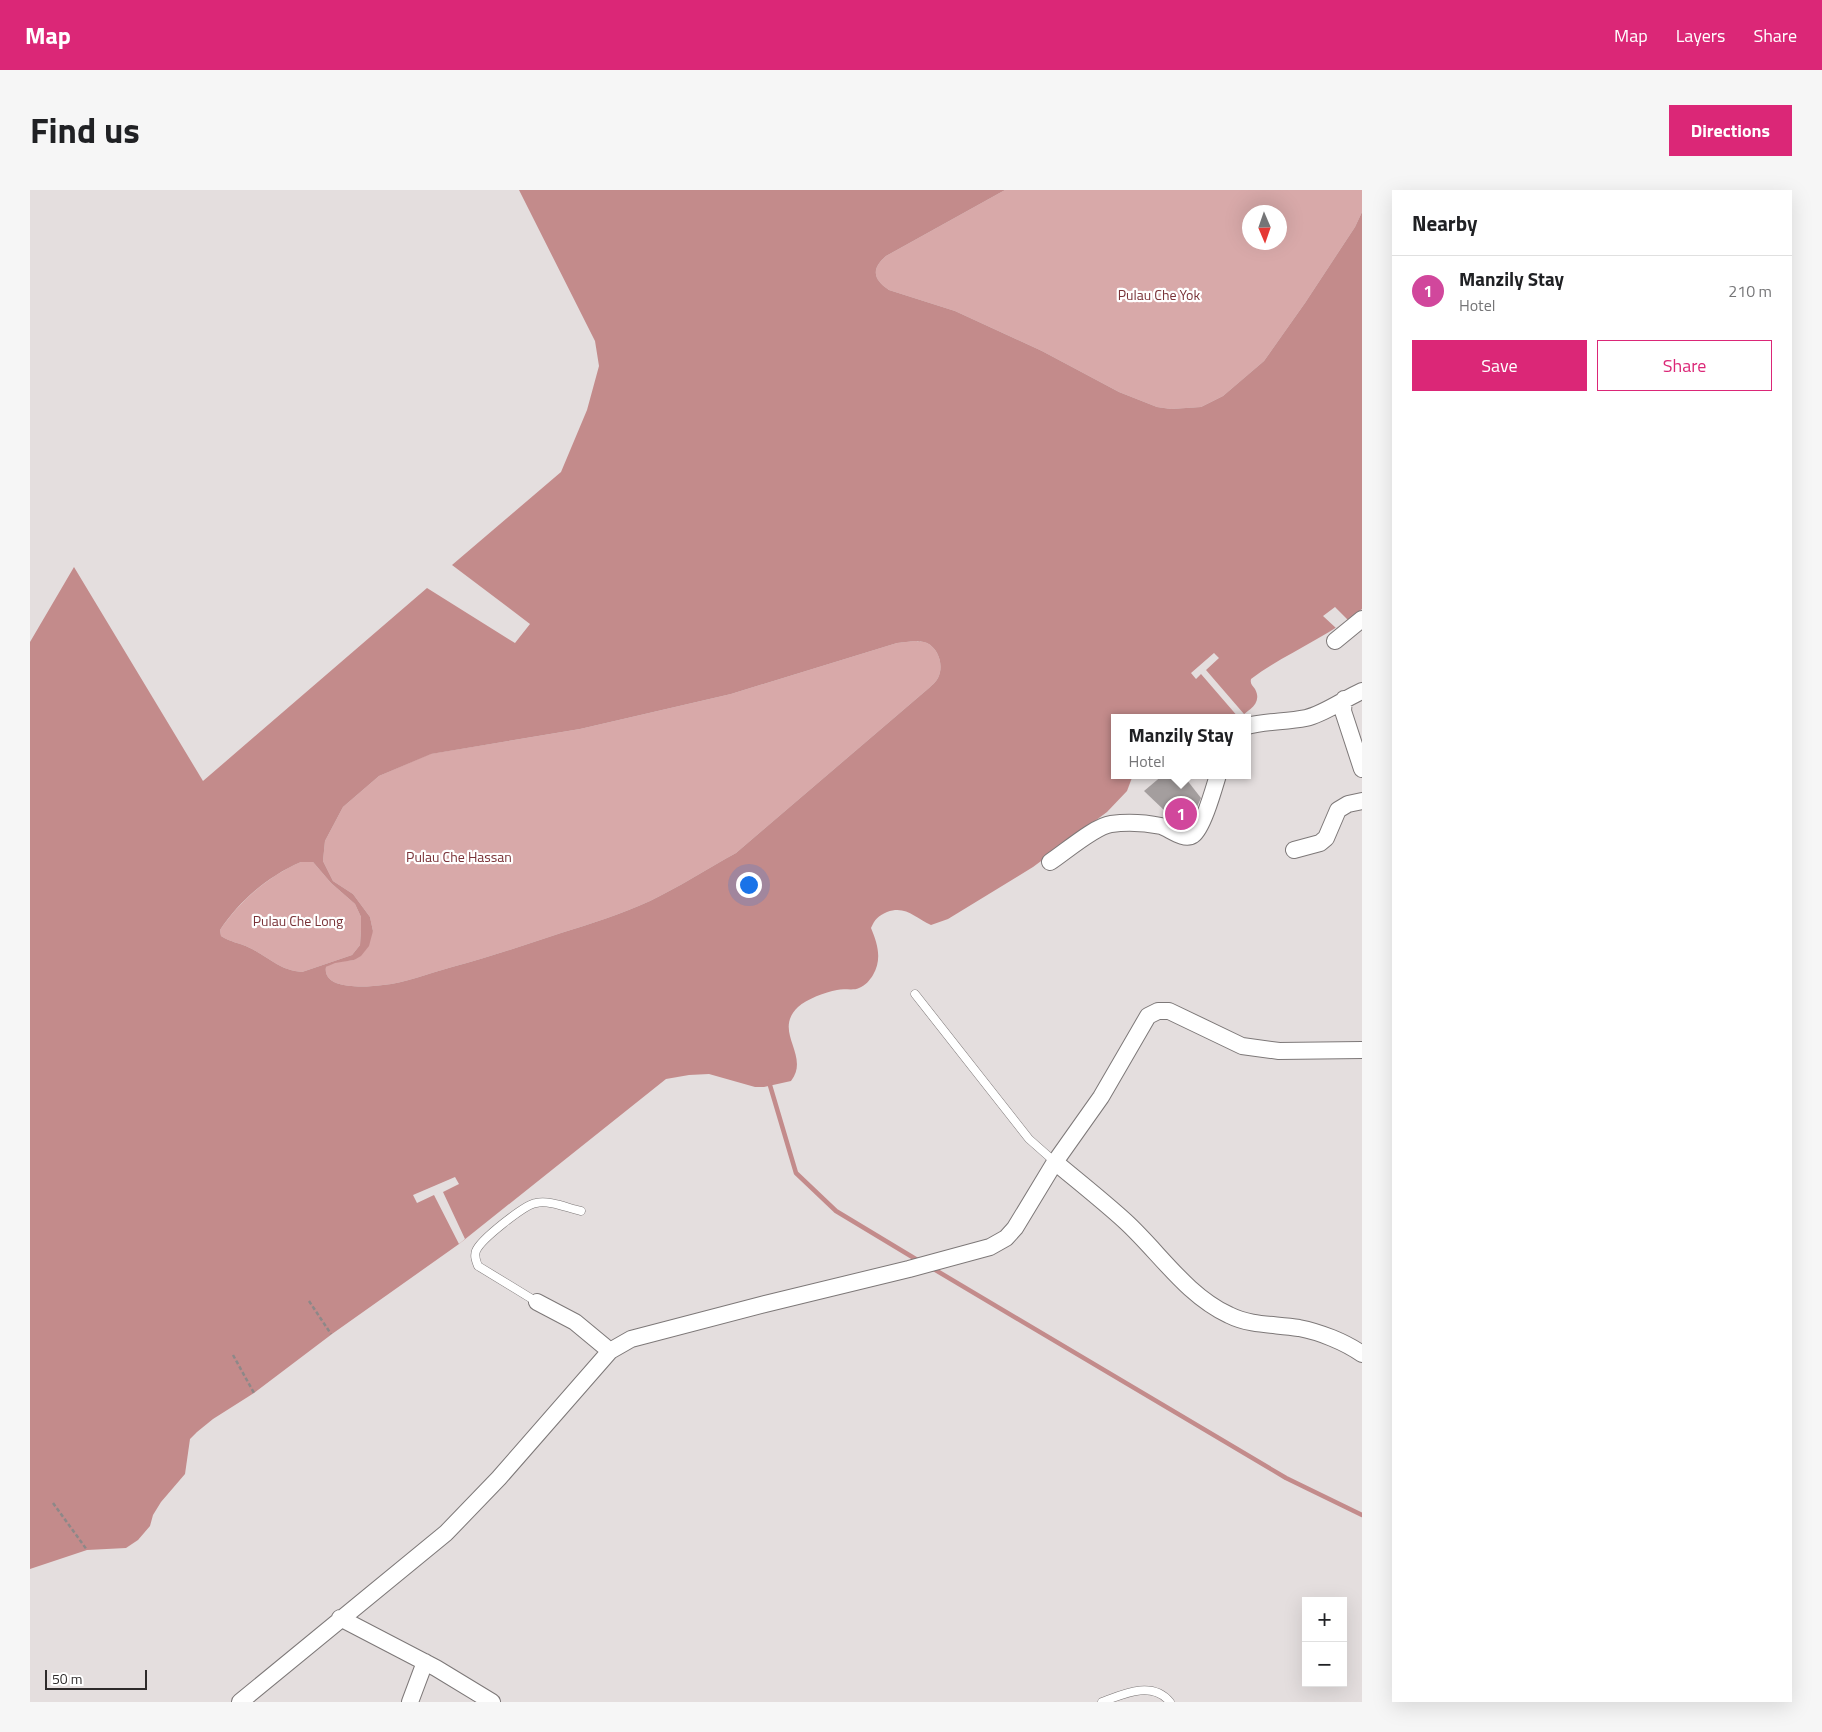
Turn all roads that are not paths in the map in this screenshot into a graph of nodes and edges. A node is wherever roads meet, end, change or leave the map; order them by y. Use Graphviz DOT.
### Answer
graph roads {
  1 [pos="1362,619"];
  2 [pos="1335,641"];
  3 [pos="1362,691"];
  4 [pos="1344,699"];
  5 [pos="1251,725"];
  6 [pos="1362,769"];
  7 [pos="1217,779"];
  8 [pos="1362,802"];
  9 [pos="1294,850"];
  10 [pos="1050,862"];
  11 [pos="915,994"];
  12 [pos="1362,1050"];
  13 [pos="1056,1162"];
  14 [pos="581,1212"];
  15 [pos="537,1302"];
  16 [pos="610,1351"];
  17 [pos="1362,1354"];
  18 [pos="340,1618"];
  19 [pos="425,1662"];
  20 [pos="240,1702"];
  21 [pos="410,1702"];
  22 [pos="492,1702"];
  23 [pos="1102,1702"];
  24 [pos="1170,1702"];
  1 -- 2 [label="street"];
  3 -- 4 [label="street"];
  4 -- 5 [label="street"];
  4 -- 6 [label="street"];
  7 -- 10 [label="street"];
  8 -- 9 [label="street"];
  11 -- 13 [label="lane"];
  12 -- 13 [label="street"];
  13 -- 16 [label="street"];
  13 -- 17 [label="street"];
  14 -- 15 [label="lane"];
  15 -- 16 [label="street"];
  16 -- 18 [label="street"];
  18 -- 19 [label="street"];
  18 -- 20 [label="street"];
  19 -- 21 [label="street"];
  19 -- 22 [label="street"];
  23 -- 24 [label="lane"];
}
